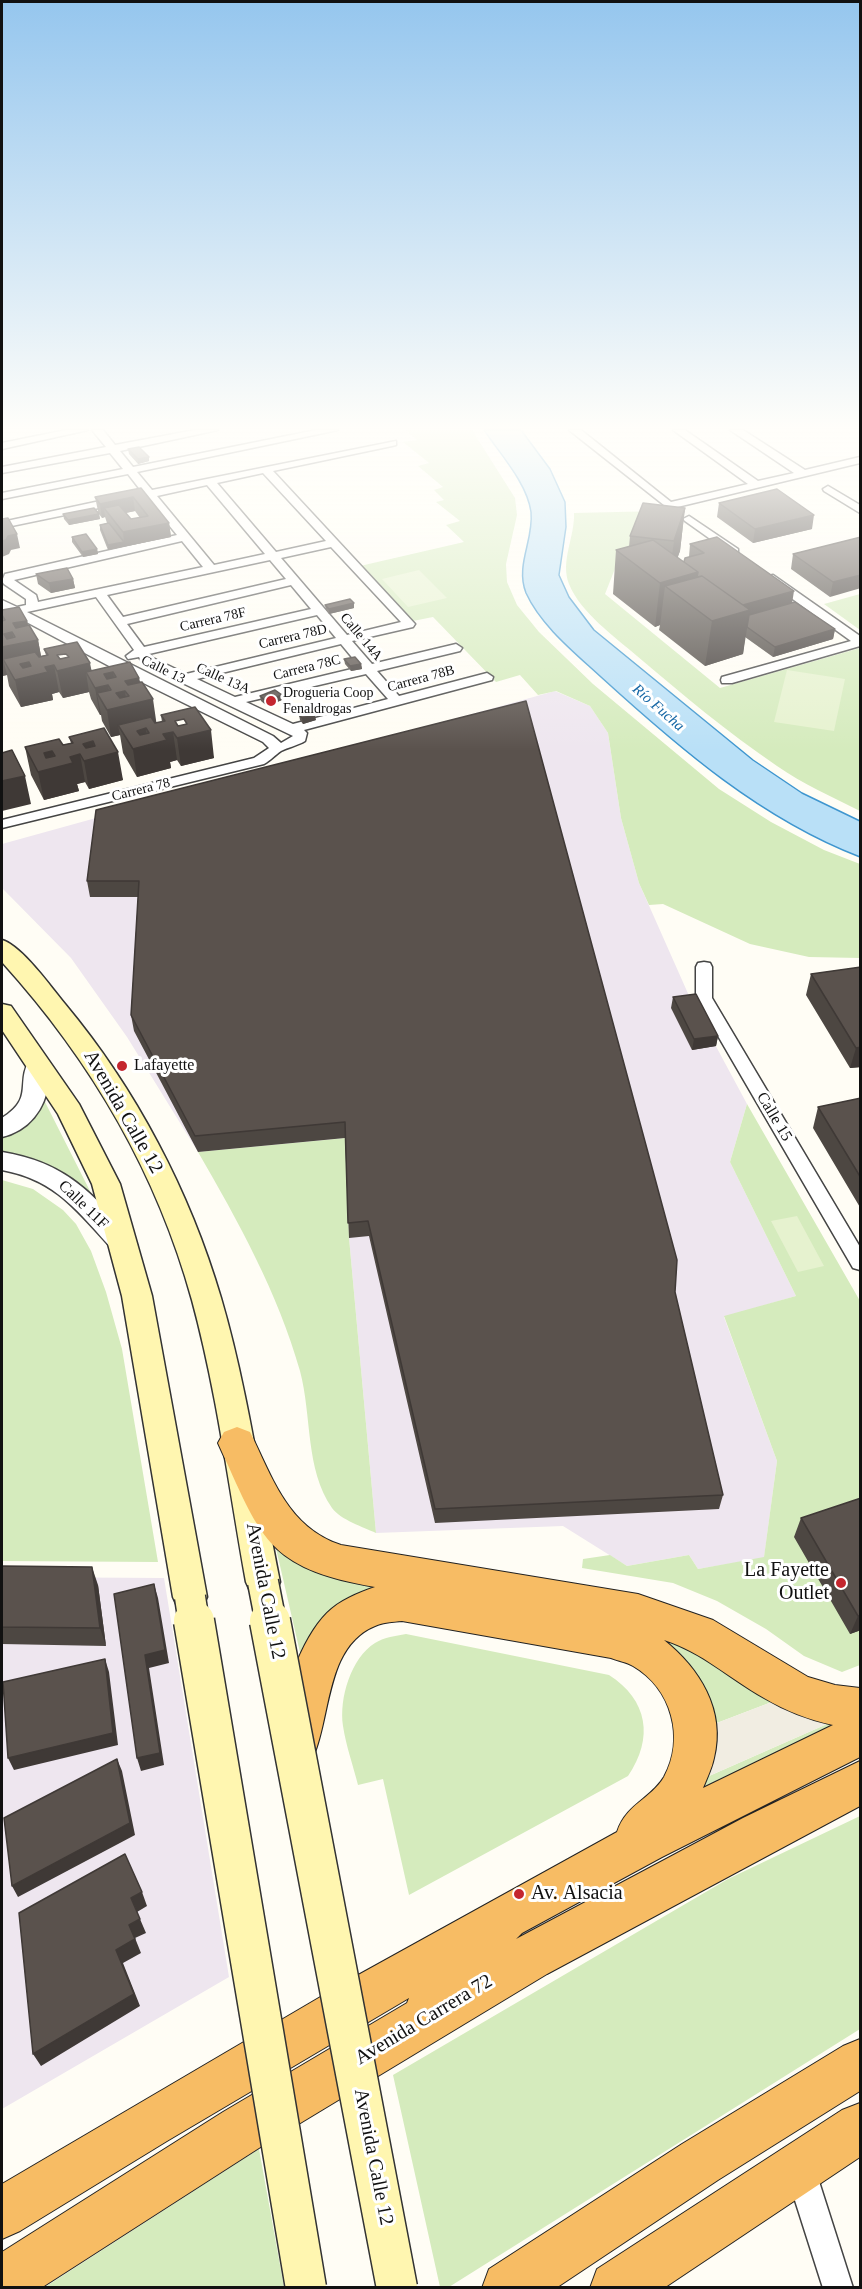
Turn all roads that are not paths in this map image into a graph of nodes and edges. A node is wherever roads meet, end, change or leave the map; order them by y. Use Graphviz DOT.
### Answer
graph roads {
  1 [pos="185,537"];
  2 [pos="257,537"];
  3 [pos="328,537"];
  4 [pos="713,537"];
  5 [pos="334,543"];
  6 [pos="273,556"];
  7 [pos="744,559"];
  8 [pos="211,569"];
  9 [pos="763,572"];
  10 [pos="294,581"];
  11 [pos="99,593"];
  12 [pos="2,604"];
  13 [pos="32,607"];
  14 [pos="15,611"];
  15 [pos="320,611"];
  16 [pos="119,622"];
  17 [pos="344,640"];
  18 [pos="861,642"];
  19 [pos="456,648"];
  20 [pos="140,652"];
  21 [pos="116,664"];
  22 [pos="369,669"];
  23 [pos="487,677"];
  24 [pos="184,678"];
  25 [pos="727,680"];
  26 [pos="236,701"];
  27 [pos="396,701"];
  28 [pos="295,728"];
  29 [pos="276,748"];
  30 [pos="2,824"];
  31 [pos="2,948"];
  32 [pos="704,968"];
  33 [pos="2,1012"];
  34 [pos="38,1065"];
  35 [pos="2,1129"];
  36 [pos="2,1161"];
  37 [pos="126,1247"];
  38 [pos="861,1263"];
  39 [pos="237,1443"];
  40 [pos="861,1708"];
  41 [pos="861,1735"];
  42 [pos="297,1758"];
  43 [pos="861,1783"];
  44 [pos="617,1855"];
  45 [pos="511,1914"];
  46 [pos="412,2027"];
  47 [pos="861,2063"];
  48 [pos="861,2128"];
  49 [pos="799,2166"];
  50 [pos="2,2213"];
  51 [pos="2,2282"];
  52 [pos="306,2288"];
  53 [pos="397,2288"];
  54 [pos="508,2288"];
  55 [pos="616,2288"];
  56 [pos="838,2288"];
  1 -- 8 [label="street"];
  1 -- 13 [label="street"];
  2 -- 6 [label="street, Calle 14A"];
  3 -- 5 [label="street"];
  4 -- 7 [label="street"];
  5 -- 6 [label="street"];
  5 -- 17 [label="street, Carrera 78D"];
  6 -- 8 [label="street"];
  6 -- 10 [label="street, Calle 14A"];
  8 -- 11 [label="street"];
  9 -- 18 [label="street"];
  10 -- 15 [label="street, Calle 14A"];
  10 -- 16 [label="street"];
  11 -- 13 [label="street"];
  11 -- 16 [label="street, Calle 13A"];
  12 -- 14 [label="street, Calle 13"];
  13 -- 14 [label="street"];
  14 -- 21 [label="street, Calle 13"];
  15 -- 17 [label="street, Calle 14A"];
  15 -- 20 [label="street, Carrera 78F"];
  16 -- 20 [label="street, Calle 13A"];
  17 -- 22 [label="street, Calle 14A"];
  17 -- 24 [label="street, Carrera 78D"];
  18 -- 25 [label="street"];
  19 -- 22 [label="street, Carrera 78C"];
  20 -- 21 [label="street, Carrera 78F"];
  20 -- 24 [label="street, Calle 13A"];
  21 -- 29 [label="street, Calle 13"];
  22 -- 26 [label="street, Carrera 78C"];
  22 -- 27 [label="street, Calle 14A"];
  23 -- 27 [label="street, Carrera 78B"];
  24 -- 26 [label="street, Calle 13A"];
  26 -- 28 [label="street, Calle 13A"];
  27 -- 28 [label="street, Carrera 78B"];
  28 -- 29 [label="street"];
  29 -- 30 [label="street, Carrera 78"];
  31 -- 39 [label="main road, Avenida Calle 12"];
  32 -- 38 [label="street, Calle 15"];
  33 -- 34 [label="main road"];
  34 -- 35 [label="street"];
  34 -- 37 [label="main road"];
  36 -- 37 [label="street, Calle 11F"];
  37 -- 52 [label="main road, bridge"];
  39 -- 40 [label="highway"];
  39 -- 42 [label="main road, Avenida Calle 12, bridge"];
  41 -- 44 [label="highway"];
  42 -- 44 [label="highway"];
  42 -- 53 [label="main road, Avenida Calle 12, bridge"];
  43 -- 46 [label="highway, Avenida Carrera 72"];
  44 -- 45 [label="highway"];
  45 -- 46 [label="highway"];
  45 -- 50 [label="highway"];
  46 -- 51 [label="highway, Avenida Carrera 72"];
  47 -- 54 [label="highway"];
  48 -- 49 [label="highway"];
  49 -- 55 [label="highway"];
  49 -- 56 [label="street"];
}
